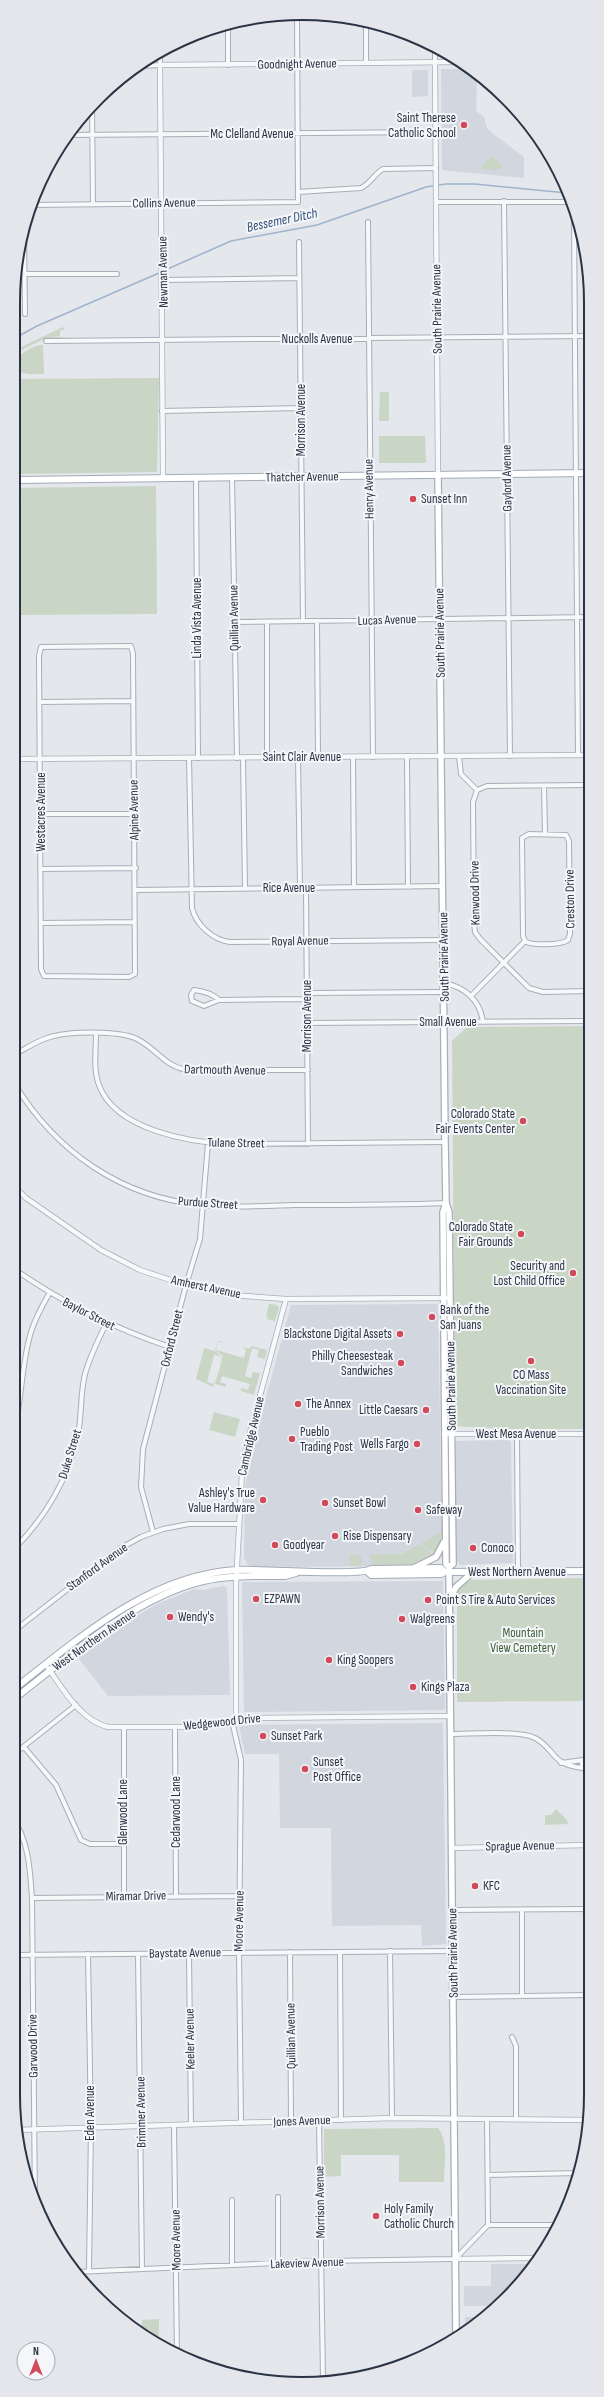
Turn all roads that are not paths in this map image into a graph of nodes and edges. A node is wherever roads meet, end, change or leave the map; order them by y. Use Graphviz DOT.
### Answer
graph roads {
  1 [pos="297,20"];
  2 [pos="366,28"];
  3 [pos="228,30"];
  4 [pos="435,54"];
  5 [pos="160,59"];
  6 [pos="435,62"];
  7 [pos="449,62"];
  8 [pos="366,63"];
  9 [pos="298,64"];
  10 [pos="228,65"];
  11 [pos="148,66"];
  12 [pos="160,66"];
  13 [pos="92,114"];
  14 [pos="435,132"];
  15 [pos="298,134"];
  16 [pos="75,135"];
  17 [pos="92,135"];
  18 [pos="161,135"];
  19 [pos="436,168"];
  20 [pos="298,192"];
  21 [pos="436,201"];
  22 [pos="504,201"];
  23 [pos="566,202"];
  24 [pos="162,203"];
  25 [pos="93,204"];
  26 [pos="37,205"];
  27 [pos="368,222"];
  28 [pos="574,229"];
  29 [pos="299,242"];
  30 [pos="24,253"];
  31 [pos="24,274"];
  32 [pos="117,274"];
  33 [pos="299,278"];
  34 [pos="163,280"];
  35 [pos="25,314"];
  36 [pos="574,336"];
  37 [pos="584,336"];
  38 [pos="506,337"];
  39 [pos="369,338"];
  40 [pos="438,338"];
  41 [pos="300,339"];
  42 [pos="163,340"];
  43 [pos="46,341"];
  44 [pos="301,408"];
  45 [pos="162,411"];
  46 [pos="576,473"];
  47 [pos="584,473"];
  48 [pos="506,474"];
  49 [pos="438,475"];
  50 [pos="302,476"];
  51 [pos="369,476"];
  52 [pos="163,478"];
  53 [pos="196,478"];
  54 [pos="232,478"];
  55 [pos="20,480"];
  56 [pos="584,617"];
  57 [pos="440,618"];
  58 [pos="509,618"];
  59 [pos="577,618"];
  60 [pos="303,621"];
  61 [pos="317,621"];
  62 [pos="371,621"];
  63 [pos="234,622"];
  64 [pos="267,622"];
  65 [pos="41,648"];
  66 [pos="133,701"];
  67 [pos="40,702"];
  68 [pos="578,755"];
  69 [pos="584,755"];
  70 [pos="407,756"];
  71 [pos="442,756"];
  72 [pos="459,756"];
  73 [pos="510,756"];
  74 [pos="298,757"];
  75 [pos="318,757"];
  76 [pos="353,757"];
  77 [pos="372,757"];
  78 [pos="189,758"];
  79 [pos="198,758"];
  80 [pos="237,758"];
  81 [pos="243,758"];
  82 [pos="267,758"];
  83 [pos="20,759"];
  84 [pos="133,759"];
  85 [pos="41,760"];
  86 [pos="584,785"];
  87 [pos="544,786"];
  88 [pos="478,790"];
  89 [pos="41,814"];
  90 [pos="135,814"];
  91 [pos="545,834"];
  92 [pos="136,868"];
  93 [pos="40,869"];
  94 [pos="443,886"];
  95 [pos="354,887"];
  96 [pos="408,887"];
  97 [pos="245,888"];
  98 [pos="300,888"];
  99 [pos="306,888"];
  100 [pos="191,889"];
  101 [pos="136,890"];
  102 [pos="135,922"];
  103 [pos="41,923"];
  104 [pos="443,940"];
  105 [pos="307,941"];
  106 [pos="525,941"];
  107 [pos="503,963"];
  108 [pos="44,976"];
  109 [pos="444,983"];
  110 [pos="584,991"];
  111 [pos="444,992"];
  112 [pos="307,993"];
  113 [pos="471,996"];
  114 [pos="219,1000"];
  115 [pos="307,1000"];
  116 [pos="584,1021"];
  117 [pos="444,1022"];
  118 [pos="483,1022"];
  119 [pos="307,1023"];
  120 [pos="96,1034"];
  121 [pos="20,1052"];
  122 [pos="308,1070"];
  123 [pos="20,1092"];
  124 [pos="445,1142"];
  125 [pos="208,1143"];
  126 [pos="308,1144"];
  127 [pos="20,1192"];
  128 [pos="446,1204"];
  129 [pos="202,1205"];
  130 [pos="20,1273"];
  131 [pos="186,1285"];
  132 [pos="49,1294"];
  133 [pos="443,1298"];
  134 [pos="450,1298"];
  135 [pos="286,1299"];
  136 [pos="106,1324"];
  137 [pos="170,1347"];
  138 [pos="20,1394"];
  139 [pos="444,1434"];
  140 [pos="451,1434"];
  141 [pos="517,1434"];
  142 [pos="584,1434"];
  143 [pos="239,1524"];
  144 [pos="152,1532"];
  145 [pos="446,1538"];
  146 [pos="20,1542"];
  147 [pos="414,1568"];
  148 [pos="448,1570"];
  149 [pos="584,1571"];
  150 [pos="368,1572"];
  151 [pos="473,1572"];
  152 [pos="518,1572"];
  153 [pos="236,1573"];
  154 [pos="450,1599"];
  155 [pos="20,1626"];
  156 [pos="45,1664"];
  157 [pos="50,1671"];
  158 [pos="20,1684"];
  159 [pos="20,1694"];
  160 [pos="76,1705"];
  161 [pos="451,1716"];
  162 [pos="234,1721"];
  163 [pos="175,1727"];
  164 [pos="124,1728"];
  165 [pos="451,1734"];
  166 [pos="24,1747"];
  167 [pos="20,1750"];
  168 [pos="583,1760"];
  169 [pos="561,1763"];
  170 [pos="584,1764"];
  171 [pos="584,1769"];
  172 [pos="20,1831"];
  173 [pos="123,1844"];
  174 [pos="584,1845"];
  175 [pos="452,1848"];
  176 [pos="124,1896"];
  177 [pos="176,1896"];
  178 [pos="240,1896"];
  179 [pos="32,1898"];
  180 [pos="584,1909"];
  181 [pos="452,1910"];
  182 [pos="522,1910"];
  183 [pos="390,1951"];
  184 [pos="453,1951"];
  185 [pos="238,1952"];
  186 [pos="290,1952"];
  187 [pos="340,1952"];
  188 [pos="88,1954"];
  189 [pos="138,1954"];
  190 [pos="189,1954"];
  191 [pos="20,1955"];
  192 [pos="31,1955"];
  193 [pos="522,1995"];
  194 [pos="584,1995"];
  195 [pos="454,1997"];
  196 [pos="512,2037"];
  197 [pos="392,2118"];
  198 [pos="454,2119"];
  199 [pos="487,2119"];
  200 [pos="516,2119"];
  201 [pos="319,2120"];
  202 [pos="341,2120"];
  203 [pos="583,2120"];
  204 [pos="292,2121"];
  205 [pos="241,2123"];
  206 [pos="191,2124"];
  207 [pos="174,2125"];
  208 [pos="141,2126"];
  209 [pos="91,2127"];
  210 [pos="34,2129"];
  211 [pos="22,2130"];
  212 [pos="573,2173"];
  213 [pos="488,2175"];
  214 [pos="35,2185"];
  215 [pos="278,2197"];
  216 [pos="232,2200"];
  217 [pos="488,2225"];
  218 [pos="552,2225"];
  219 [pos="532,2258"];
  220 [pos="455,2259"];
  221 [pos="321,2261"];
  222 [pos="278,2264"];
  223 [pos="232,2265"];
  224 [pos="176,2268"];
  225 [pos="142,2269"];
  226 [pos="89,2271"];
  227 [pos="82,2272"];
  228 [pos="456,2331"];
  229 [pos="177,2348"];
  230 [pos="322,2376"];
  1 -- 9 [label="street"];
  2 -- 8 [label="street"];
  3 -- 10 [label="street"];
  4 -- 6 [label="street"];
  5 -- 12 [label="street"];
  6 -- 7 [label="street, Goodnight Avenue"];
  6 -- 8 [label="street, Goodnight Avenue"];
  6 -- 14 [label="street, South Prairie Avenue"];
  8 -- 9 [label="street, Goodnight Avenue"];
  9 -- 10 [label="street, Goodnight Avenue"];
  9 -- 15 [label="street"];
  10 -- 12 [label="street, Goodnight Avenue"];
  11 -- 12 [label="street, Goodnight Avenue"];
  12 -- 18 [label="street, Newman Avenue"];
  13 -- 17 [label="street"];
  14 -- 15 [label="street, Mc Clelland Avenue"];
  14 -- 19 [label="street, South Prairie Avenue"];
  15 -- 18 [label="street, Mc Clelland Avenue"];
  15 -- 20 [label="street"];
  16 -- 17 [label="street, Mc Clelland Avenue"];
  17 -- 18 [label="street, Mc Clelland Avenue"];
  17 -- 25 [label="street"];
  18 -- 24 [label="street, Newman Avenue"];
  19 -- 20 [label="street"];
  19 -- 21 [label="street, South Prairie Avenue"];
  20 -- 24 [label="street, Collins Avenue"];
  21 -- 22 [label="street"];
  21 -- 40 [label="street, South Prairie Avenue"];
  22 -- 23 [label="street"];
  22 -- 38 [label="street, Gaylord Avenue"];
  24 -- 25 [label="street, Collins Avenue"];
  24 -- 34 [label="street, Newman Avenue"];
  25 -- 26 [label="street, Collins Avenue"];
  27 -- 39 [label="street, Henry Avenue"];
  28 -- 36 [label="street"];
  29 -- 33 [label="street, Morrison Avenue"];
  30 -- 31 [label="street"];
  31 -- 32 [label="street"];
  31 -- 35 [label="street"];
  33 -- 34 [label="street"];
  33 -- 41 [label="street, Morrison Avenue"];
  34 -- 42 [label="street, Newman Avenue"];
  36 -- 37 [label="street, Nuckolls Avenue"];
  36 -- 38 [label="street, Nuckolls Avenue"];
  36 -- 46 [label="street"];
  38 -- 40 [label="street, Nuckolls Avenue"];
  38 -- 48 [label="street, Gaylord Avenue"];
  39 -- 40 [label="street, Nuckolls Avenue"];
  39 -- 41 [label="street, Nuckolls Avenue"];
  39 -- 51 [label="street, Henry Avenue"];
  40 -- 49 [label="street, South Prairie Avenue"];
  41 -- 42 [label="street, Nuckolls Avenue"];
  41 -- 44 [label="street, Morrison Avenue"];
  42 -- 43 [label="street, Nuckolls Avenue"];
  42 -- 45 [label="street, Newman Avenue"];
  44 -- 45 [label="street"];
  44 -- 50 [label="street, Morrison Avenue"];
  45 -- 52 [label="street, Newman Avenue"];
  46 -- 47 [label="main road, Thatcher Avenue"];
  46 -- 48 [label="main road, Thatcher Avenue"];
  46 -- 59 [label="street"];
  48 -- 49 [label="main road, Thatcher Avenue"];
  48 -- 58 [label="street, Gaylord Avenue"];
  49 -- 51 [label="main road, Thatcher Avenue"];
  49 -- 57 [label="main road, South Prairie Avenue"];
  50 -- 51 [label="main road, Thatcher Avenue"];
  50 -- 54 [label="main road, Thatcher Avenue"];
  50 -- 60 [label="street, Morrison Avenue"];
  51 -- 62 [label="street, Henry Avenue"];
  52 -- 53 [label="main road, Thatcher Avenue"];
  52 -- 55 [label="main road, Thatcher Avenue"];
  53 -- 54 [label="main road, Thatcher Avenue"];
  53 -- 79 [label="street, Linda Vista Avenue"];
  54 -- 63 [label="street, Quillian Avenue"];
  56 -- 59 [label="street, Lucas Avenue"];
  57 -- 58 [label="street, Lucas Avenue"];
  57 -- 62 [label="street, Lucas Avenue"];
  57 -- 71 [label="main road, South Prairie Avenue"];
  58 -- 59 [label="street, Lucas Avenue"];
  58 -- 73 [label="street, Gaylord Avenue"];
  59 -- 68 [label="street"];
  60 -- 61 [label="street, Lucas Avenue"];
  60 -- 64 [label="street, Lucas Avenue"];
  61 -- 62 [label="street, Lucas Avenue"];
  61 -- 75 [label="street"];
  62 -- 77 [label="street, Henry Avenue"];
  63 -- 64 [label="street, Lucas Avenue"];
  63 -- 80 [label="street, Quillian Avenue"];
  64 -- 82 [label="street"];
  65 -- 66 [label="street, Alpine Avenue"];
  65 -- 67 [label="street, Westacres Avenue"];
  66 -- 67 [label="street"];
  66 -- 84 [label="street, Alpine Avenue"];
  67 -- 85 [label="street, Westacres Avenue"];
  68 -- 69 [label="street, Saint Clair Avenue"];
  68 -- 73 [label="street, Saint Clair Avenue"];
  70 -- 71 [label="street, Saint Clair Avenue"];
  70 -- 77 [label="street, Saint Clair Avenue"];
  70 -- 96 [label="street"];
  71 -- 72 [label="street, Saint Clair Avenue"];
  71 -- 94 [label="main road, South Prairie Avenue"];
  72 -- 73 [label="street, Saint Clair Avenue"];
  72 -- 88 [label="street"];
  74 -- 75 [label="street, Saint Clair Avenue"];
  74 -- 82 [label="street, Saint Clair Avenue"];
  74 -- 98 [label="street"];
  75 -- 76 [label="street, Saint Clair Avenue"];
  76 -- 77 [label="street, Saint Clair Avenue"];
  76 -- 95 [label="street"];
  78 -- 79 [label="street, Saint Clair Avenue"];
  78 -- 84 [label="street, Saint Clair Avenue"];
  78 -- 100 [label="street, Royal Avenue"];
  79 -- 80 [label="street, Saint Clair Avenue"];
  80 -- 81 [label="street, Saint Clair Avenue"];
  81 -- 82 [label="street, Saint Clair Avenue"];
  81 -- 97 [label="street"];
  83 -- 85 [label="street, Saint Clair Avenue"];
  84 -- 85 [label="street, Saint Clair Avenue"];
  84 -- 90 [label="street, Alpine Avenue"];
  85 -- 89 [label="street, Westacres Avenue"];
  86 -- 87 [label="street"];
  87 -- 88 [label="street"];
  87 -- 91 [label="street"];
  88 -- 107 [label="street, Kenwood Drive"];
  89 -- 90 [label="street"];
  89 -- 93 [label="street, Westacres Avenue"];
  90 -- 92 [label="street, Alpine Avenue"];
  91 -- 106 [label="street, Creston Drive"];
  91 -- 106 [label="street, Creston Drive"];
  92 -- 93 [label="street"];
  92 -- 101 [label="street, Alpine Avenue"];
  93 -- 103 [label="street, Westacres Avenue"];
  94 -- 96 [label="street, Rice Avenue"];
  94 -- 104 [label="main road, South Prairie Avenue"];
  95 -- 96 [label="street, Rice Avenue"];
  95 -- 99 [label="street, Rice Avenue"];
  97 -- 98 [label="street, Rice Avenue"];
  97 -- 100 [label="street, Rice Avenue"];
  98 -- 99 [label="street, Rice Avenue"];
  99 -- 105 [label="street, Morrison Avenue"];
  100 -- 101 [label="street, Rice Avenue"];
  100 -- 105 [label="street, Royal Avenue"];
  101 -- 102 [label="street, Alpine Avenue"];
  102 -- 103 [label="street"];
  102 -- 108 [label="street, Alpine Avenue"];
  103 -- 108 [label="street, Westacres Avenue"];
  104 -- 105 [label="street, Royal Avenue"];
  104 -- 109 [label="main road, South Prairie Avenue"];
  105 -- 112 [label="street, Morrison Avenue"];
  106 -- 107 [label="street"];
  107 -- 110 [label="street, Kenwood Drive"];
  107 -- 113 [label="street"];
  109 -- 111 [label="main road, South Prairie Avenue"];
  109 -- 113 [label="street"];
  111 -- 112 [label="street"];
  111 -- 117 [label="main road, South Prairie Avenue"];
  112 -- 115 [label="street, Morrison Avenue"];
  113 -- 118 [label="street"];
  114 -- 114 [label="street"];
  114 -- 115 [label="street"];
  115 -- 119 [label="street, Morrison Avenue"];
  116 -- 118 [label="street, Small Avenue"];
  117 -- 118 [label="street, Small Avenue"];
  117 -- 119 [label="street, Small Avenue"];
  117 -- 124 [label="main road, South Prairie Avenue"];
  119 -- 122 [label="street, Morrison Avenue"];
  120 -- 121 [label="street, Dartmouth Avenue"];
  120 -- 122 [label="street, Dartmouth Avenue"];
  120 -- 125 [label="street, Tulane Street"];
  122 -- 126 [label="street, Morrison Avenue"];
  123 -- 129 [label="street, Purdue Street"];
  124 -- 126 [label="street, Tulane Street"];
  124 -- 128 [label="main road, South Prairie Avenue"];
  125 -- 126 [label="street, Tulane Street"];
  125 -- 129 [label="street, Oxford Street"];
  127 -- 131 [label="street, Amherst Avenue"];
  128 -- 129 [label="street, Purdue Street"];
  128 -- 133 [label="main road, South Prairie Avenue"];
  128 -- 134 [label="main road, South Prairie Avenue"];
  129 -- 131 [label="street, Oxford Street"];
  130 -- 132 [label="street, Baylor Street"];
  131 -- 135 [label="street, Amherst Avenue"];
  131 -- 137 [label="street, Oxford Street"];
  132 -- 136 [label="street, Baylor Street"];
  132 -- 138 [label="street"];
  133 -- 134 [label="street, Amherst Avenue"];
  133 -- 135 [label="street, Amherst Avenue"];
  133 -- 139 [label="main road, South Prairie Avenue"];
  134 -- 140 [label="main road, South Prairie Avenue"];
  135 -- 143 [label="street, Cambridge Avenue"];
  136 -- 137 [label="street, Baylor Street"];
  136 -- 146 [label="street, Duke Street"];
  137 -- 144 [label="street, Oxford Street"];
  139 -- 140 [label="street, West Mesa Avenue"];
  139 -- 145 [label="main road, South Prairie Avenue"];
  140 -- 141 [label="street, West Mesa Avenue"];
  140 -- 148 [label="main road, South Prairie Avenue"];
  141 -- 142 [label="street, West Mesa Avenue"];
  141 -- 152 [label="street"];
  143 -- 144 [label="street, Stanford Avenue"];
  143 -- 153 [label="street, Cambridge Avenue"];
  144 -- 155 [label="street, Stanford Avenue"];
  145 -- 147 [label="main road"];
  145 -- 148 [label="main road, South Prairie Avenue"];
  147 -- 148 [label="main road, West Northern Avenue"];
  147 -- 150 [label="main road, West Northern Avenue"];
  148 -- 150 [label="main road, West Northern Avenue"];
  148 -- 151 [label="main road, West Northern Avenue"];
  148 -- 154 [label="main road, South Prairie Avenue"];
  149 -- 152 [label="main road, West Northern Avenue"];
  150 -- 153 [label="main road, West Northern Avenue"];
  151 -- 152 [label="main road, West Northern Avenue"];
  151 -- 154 [label="main road"];
  153 -- 156 [label="main road, West Northern Avenue"];
  153 -- 157 [label="main road, West Northern Avenue"];
  153 -- 162 [label="street, Moore Avenue"];
  154 -- 161 [label="main road, South Prairie Avenue"];
  156 -- 157 [label="street, Wedgewood Drive"];
  156 -- 158 [label="main road, West Northern Avenue"];
  157 -- 159 [label="main road, West Northern Avenue"];
  157 -- 160 [label="street, Wedgewood Drive"];
  160 -- 164 [label="street, Wedgewood Drive"];
  160 -- 166 [label="street"];
  161 -- 162 [label="street, Wedgewood Drive"];
  161 -- 165 [label="main road, South Prairie Avenue"];
  162 -- 163 [label="street, Wedgewood Drive"];
  162 -- 178 [label="street, Moore Avenue"];
  163 -- 164 [label="street, Wedgewood Drive"];
  163 -- 177 [label="street, Cedarwood Lane"];
  164 -- 173 [label="street, Glenwood Lane"];
  165 -- 169 [label="street"];
  165 -- 175 [label="main road, South Prairie Avenue"];
  166 -- 167 [label="street"];
  166 -- 173 [label="street"];
  168 -- 169 [label="street"];
  168 -- 170 [label="street"];
  169 -- 171 [label="street"];
  172 -- 179 [label="street, Garwood Drive"];
  173 -- 176 [label="street, Glenwood Lane"];
  174 -- 175 [label="street, Sprague Avenue"];
  175 -- 181 [label="main road, South Prairie Avenue"];
  176 -- 177 [label="street, Miramar Drive"];
  176 -- 179 [label="street, Miramar Drive"];
  177 -- 178 [label="street, Miramar Drive"];
  178 -- 185 [label="street, Moore Avenue"];
  179 -- 192 [label="street, Garwood Drive"];
  180 -- 182 [label="street"];
  181 -- 182 [label="street"];
  181 -- 184 [label="main road, South Prairie Avenue"];
  182 -- 193 [label="street"];
  183 -- 184 [label="street, Baystate Avenue"];
  183 -- 187 [label="street, Baystate Avenue"];
  183 -- 197 [label="street"];
  184 -- 195 [label="main road, South Prairie Avenue"];
  185 -- 186 [label="street, Baystate Avenue"];
  185 -- 190 [label="street, Baystate Avenue"];
  185 -- 205 [label="street, Moore Avenue"];
  186 -- 187 [label="street, Baystate Avenue"];
  186 -- 204 [label="street, Quillian Avenue"];
  187 -- 202 [label="street"];
  188 -- 189 [label="street, Baystate Avenue"];
  188 -- 192 [label="street, Baystate Avenue"];
  188 -- 209 [label="street, Eden Avenue"];
  189 -- 190 [label="street, Baystate Avenue"];
  189 -- 208 [label="street, Brimmer Avenue"];
  190 -- 206 [label="street, Keeler Avenue"];
  191 -- 192 [label="street, Baystate Avenue"];
  192 -- 210 [label="street, Garwood Drive"];
  193 -- 194 [label="street"];
  193 -- 195 [label="street"];
  195 -- 198 [label="main road, South Prairie Avenue"];
  196 -- 200 [label="street"];
  197 -- 198 [label="street, Jones Avenue"];
  197 -- 202 [label="street, Jones Avenue"];
  198 -- 199 [label="street, Jones Avenue"];
  198 -- 220 [label="main road, South Prairie Avenue"];
  199 -- 200 [label="street, Jones Avenue"];
  199 -- 213 [label="street"];
  200 -- 203 [label="street, Jones Avenue"];
  201 -- 202 [label="street, Jones Avenue"];
  201 -- 204 [label="street, Jones Avenue"];
  201 -- 221 [label="street, Morrison Avenue"];
  204 -- 205 [label="street, Jones Avenue"];
  205 -- 206 [label="street, Jones Avenue"];
  206 -- 207 [label="street, Jones Avenue"];
  207 -- 208 [label="street, Jones Avenue"];
  207 -- 224 [label="street, Moore Avenue"];
  208 -- 209 [label="street, Jones Avenue"];
  208 -- 225 [label="street, Brimmer Avenue"];
  209 -- 210 [label="street, Jones Avenue"];
  209 -- 226 [label="street, Eden Avenue"];
  210 -- 211 [label="street, Jones Avenue"];
  210 -- 214 [label="street, Garwood Drive"];
  212 -- 213 [label="street"];
  213 -- 217 [label="street"];
  215 -- 222 [label="street"];
  216 -- 223 [label="street"];
  217 -- 218 [label="street"];
  217 -- 220 [label="street"];
  219 -- 220 [label="street, Lakeview Avenue"];
  220 -- 221 [label="street, Lakeview Avenue"];
  220 -- 228 [label="main road, South Prairie Avenue"];
  221 -- 222 [label="street, Lakeview Avenue"];
  221 -- 230 [label="street, Morrison Avenue"];
  222 -- 223 [label="street, Lakeview Avenue"];
  223 -- 224 [label="street, Lakeview Avenue"];
  224 -- 225 [label="street, Lakeview Avenue"];
  224 -- 229 [label="street, Moore Avenue"];
  225 -- 226 [label="street, Lakeview Avenue"];
  226 -- 227 [label="street, Lakeview Avenue"];
}
